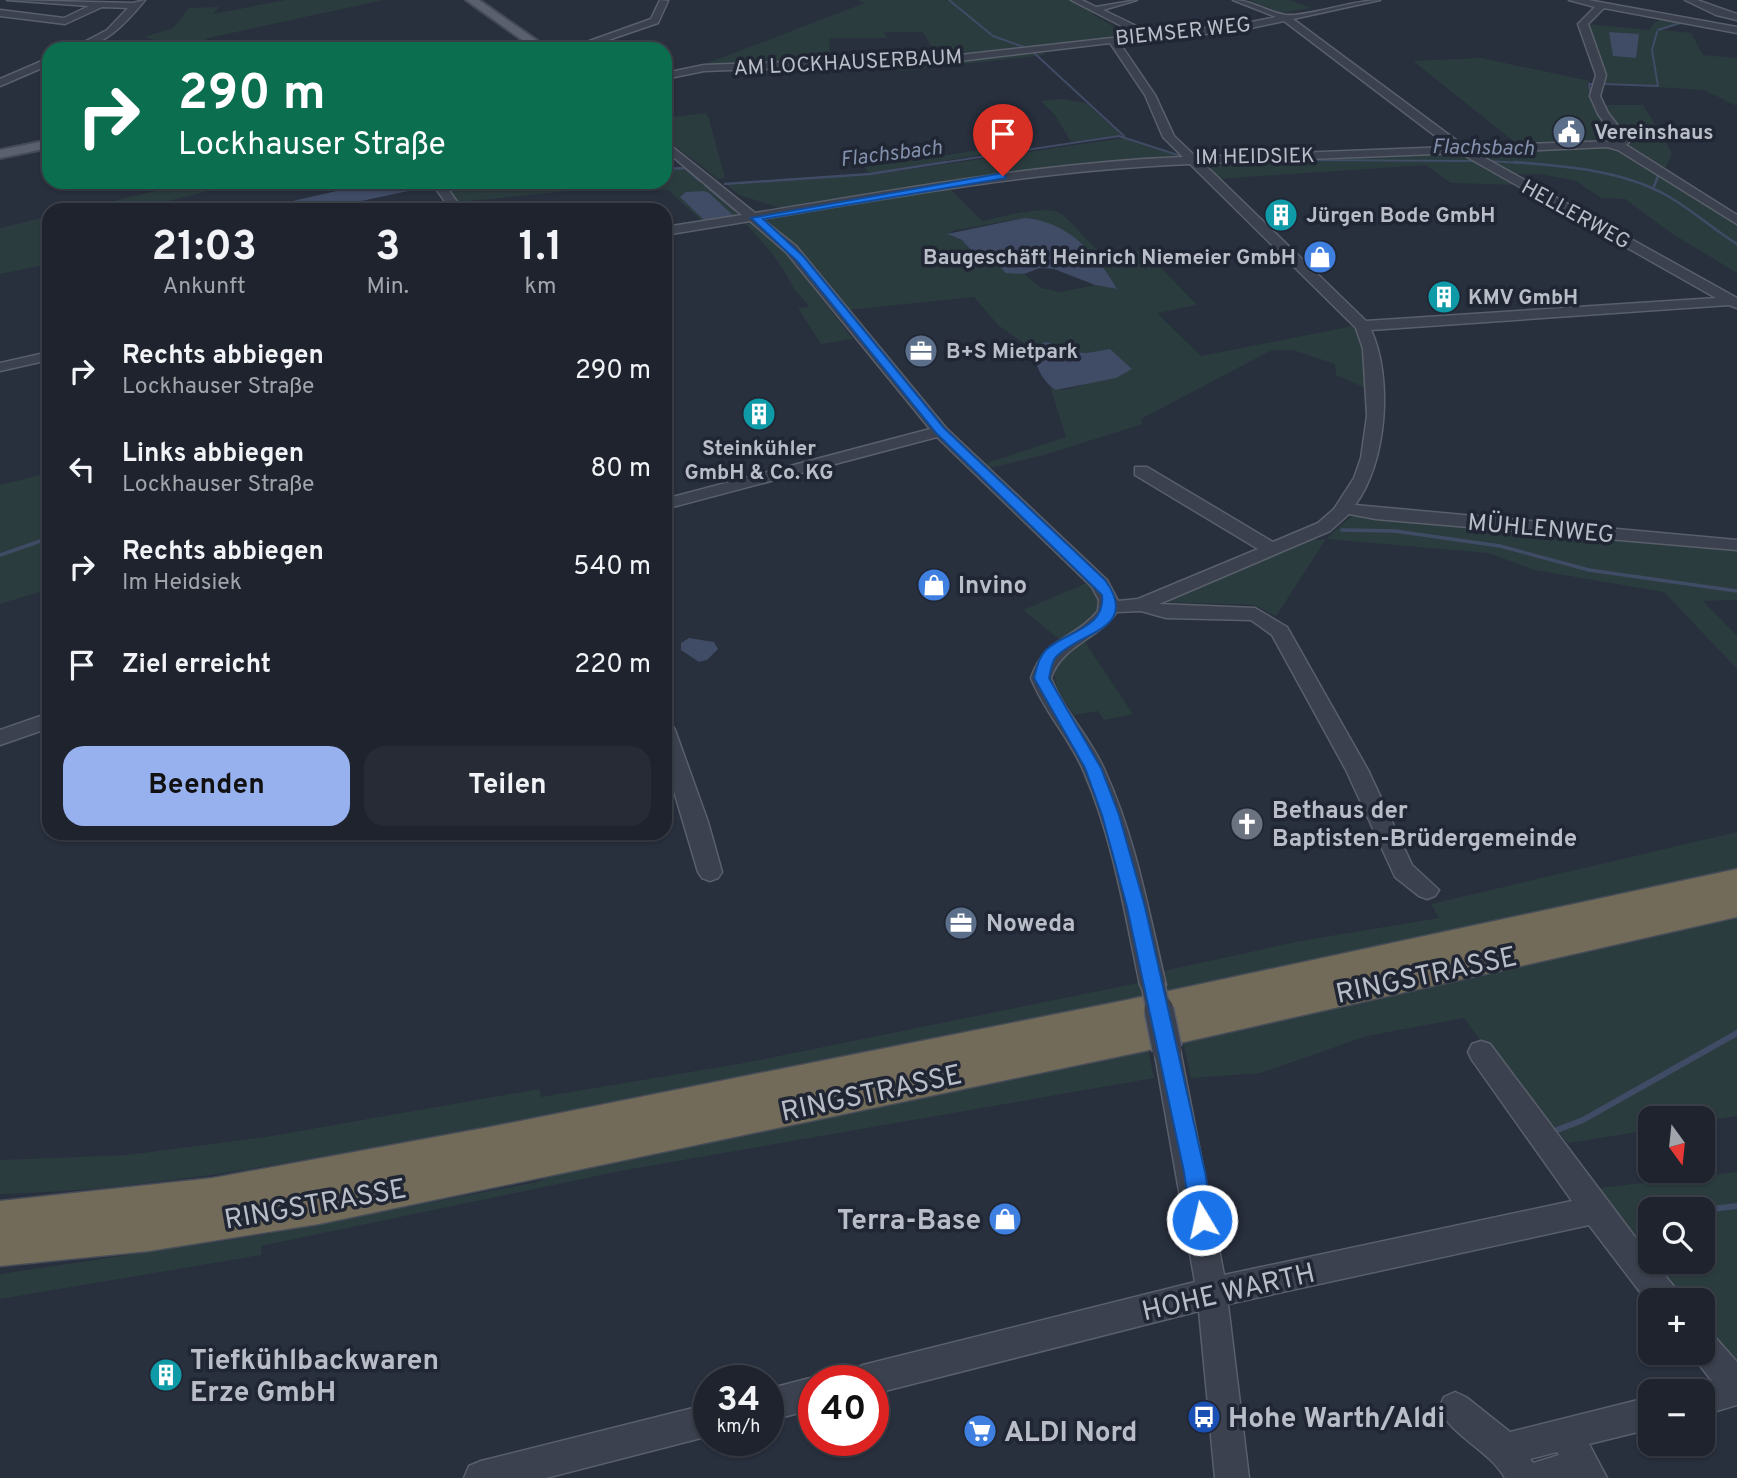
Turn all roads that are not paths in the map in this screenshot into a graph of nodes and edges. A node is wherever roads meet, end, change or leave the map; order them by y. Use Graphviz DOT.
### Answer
graph roads {
  1 [pos="11,0"];
  2 [pos="472,0"];
  3 [pos="1075,0"];
  4 [pos="1133,0"];
  5 [pos="1237,0"];
  6 [pos="1376,0"];
  7 [pos="1576,0"];
  8 [pos="1689,0"];
  9 [pos="664,1"];
  10 [pos="138,3"];
  11 [pos="101,5"];
  12 [pos="1601,6"];
  13 [pos="1098,9"];
  14 [pos="0,13"];
  15 [pos="1284,17"];
  16 [pos="1737,17"];
  17 [pos="1737,30"];
  18 [pos="1149,36"];
  19 [pos="1112,39"];
  20 [pos="90,42"];
  21 [pos="533,42"];
  22 [pos="593,42"];
  23 [pos="1031,50"];
  24 [pos="42,64"];
  25 [pos="672,75"];
  26 [pos="0,83"];
  27 [pos="42,145"];
  28 [pos="1619,146"];
  29 [pos="672,150"];
  30 [pos="1464,151"];
  31 [pos="0,154"];
  32 [pos="1191,158"];
  33 [pos="756,218"];
  34 [pos="1737,220"];
  35 [pos="672,230"];
  36 [pos="1736,302"];
  37 [pos="1362,326"];
  38 [pos="42,358"];
  39 [pos="0,367"];
  40 [pos="940,431"];
  41 [pos="1141,471"];
  42 [pos="672,502"];
  43 [pos="1346,508"];
  44 [pos="1737,545"];
  45 [pos="1273,550"];
  46 [pos="1141,605"];
  47 [pos="1110,607"];
  48 [pos="42,722"];
  49 [pos="0,737"];
  50 [pos="672,750"];
  51 [pos="710,872"];
  52 [pos="1737,882"];
  53 [pos="1427,890"];
  54 [pos="1737,904"];
  55 [pos="1481,1052"];
  56 [pos="213,1197"];
  57 [pos="0,1206"];
  58 [pos="1595,1210"];
  59 [pos="0,1221"];
  60 [pos="149,1231"];
  61 [pos="0,1246"];
  62 [pos="0,1265"];
  63 [pos="1656,1288"];
  64 [pos="1213,1292"];
  65 [pos="1715,1361"];
  66 [pos="889,1374"];
  67 [pos="1737,1387"];
  68 [pos="1715,1394"];
  69 [pos="1455,1408"];
  70 [pos="1638,1416"];
  71 [pos="693,1424"];
  72 [pos="1565,1434"];
  73 [pos="1506,1449"];
  74 [pos="1587,1472"];
  75 [pos="481,1478"];
  76 [pos="1232,1478"];
  77 [pos="1523,1478"];
  78 [pos="1536,1478"];
  1 -- 11 [label="street"];
  2 -- 21 [label="main road"];
  3 -- 13 [label="street"];
  4 -- 13 [label="street"];
  5 -- 15 [label="street"];
  6 -- 15 [label="street, BIEMSER WEG"];
  7 -- 12 [label="street"];
  8 -- 16 [label="street"];
  9 -- 22 [label="street"];
  10 -- 11 [label="street"];
  10 -- 20 [label="street"];
  11 -- 14 [label="street"];
  12 -- 17 [label="street"];
  12 -- 28 [label="street"];
  13 -- 18 [label="street"];
  15 -- 18 [label="street, BIEMSER WEG"];
  15 -- 30 [label="street, HELLERWEG"];
  18 -- 19 [label="street, BIEMSER WEG"];
  19 -- 23 [label="street, BIEMSER WEG"];
  19 -- 32 [label="street"];
  23 -- 25 [label="street, AM LOCKHAUSERBAUM"];
  24 -- 26 [label="street"];
  27 -- 31 [label="main road"];
  28 -- 30 [label="street, IM HEIDSIEK"];
  28 -- 34 [label="street"];
  29 -- 33 [label="street"];
  30 -- 32 [label="street, IM HEIDSIEK"];
  30 -- 36 [label="street, HELLERWEG"];
  32 -- 33 [label="street, IM HEIDSIEK"];
  32 -- 37 [label="street"];
  33 -- 35 [label="street, IM HEIDSIEK"];
  33 -- 40 [label="street"];
  36 -- 37 [label="street"];
  37 -- 43 [label="street"];
  38 -- 39 [label="street"];
  40 -- 42 [label="street"];
  40 -- 47 [label="street"];
  41 -- 45 [label="street"];
  43 -- 44 [label="street, MÜHLENWEG"];
  43 -- 45 [label="street"];
  45 -- 46 [label="street"];
  46 -- 47 [label="street"];
  46 -- 53 [label="street"];
  47 -- 64 [label="street, bridge"];
  48 -- 49 [label="street"];
  50 -- 51 [label="street"];
  52 -- 56 [label="highway, RINGSTRASSE"];
  54 -- 60 [label="highway, RINGSTRASSE"];
  55 -- 58 [label="street"];
  56 -- 57 [label="highway"];
  56 -- 59 [label="highway, RINGSTRASSE"];
  58 -- 63 [label="street"];
  58 -- 64 [label="street, HOHE WARTH"];
  60 -- 61 [label="highway, RINGSTRASSE"];
  60 -- 62 [label="highway"];
  64 -- 66 [label="street, HOHE WARTH"];
  64 -- 76 [label="street"];
  65 -- 67 [label="street"];
  67 -- 68 [label="street"];
  69 -- 73 [label="street"];
  70 -- 72 [label="street"];
  71 -- 75 [label="street"];
  72 -- 73 [label="street"];
  72 -- 74 [label="street"];
  73 -- 77 [label="street"];
  74 -- 78 [label="street"];
}
